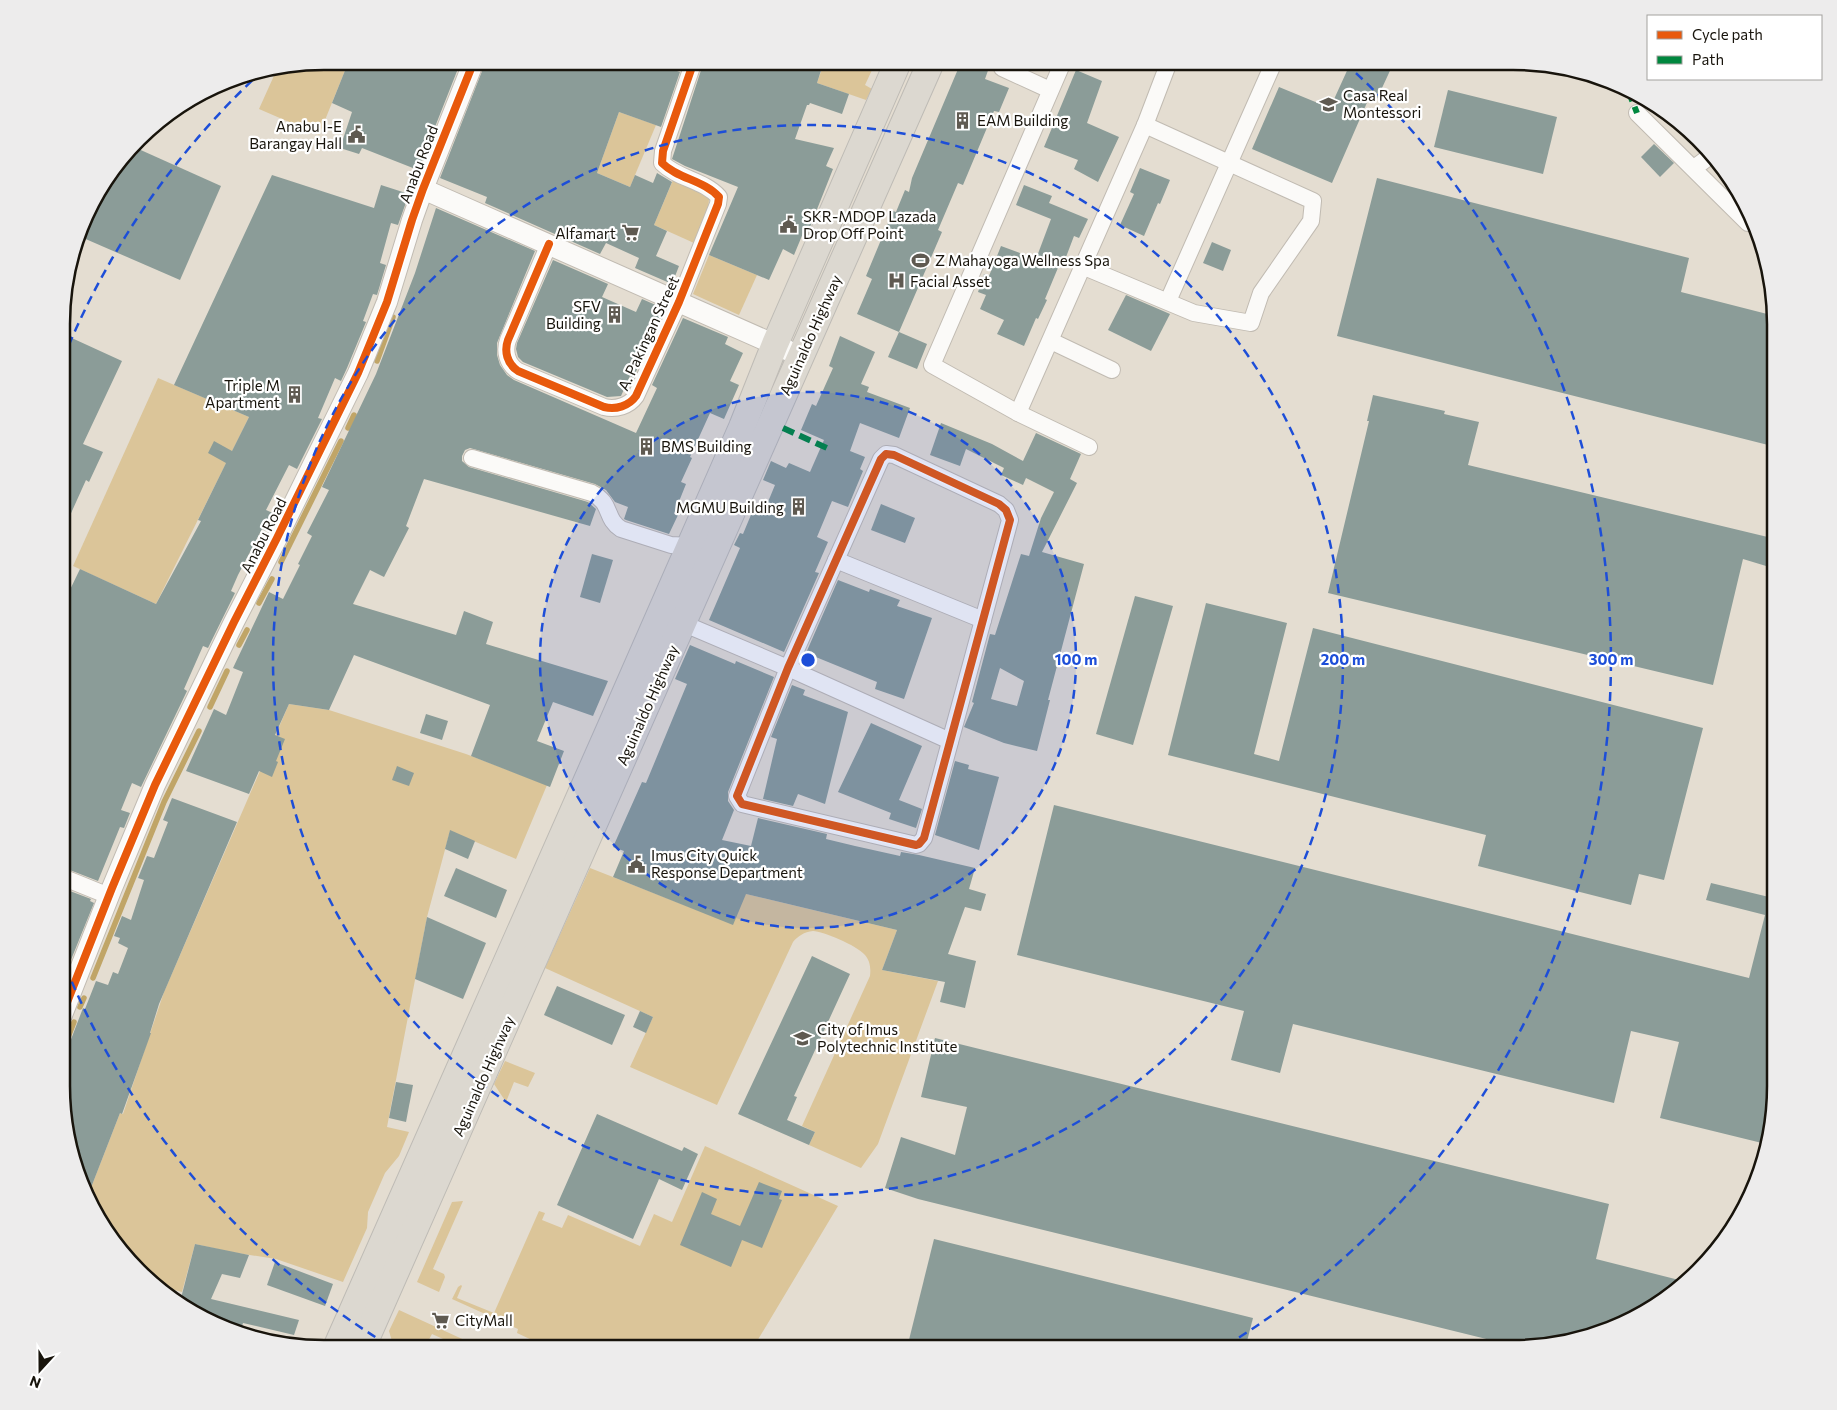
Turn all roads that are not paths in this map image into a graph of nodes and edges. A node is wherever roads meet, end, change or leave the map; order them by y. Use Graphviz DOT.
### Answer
graph roads {
  1 [pos="470,70"];
  2 [pos="691,70"];
  3 [pos="895,70"];
  4 [pos="927,70"];
  5 [pos="1006,70"];
  6 [pos="1060,70"];
  7 [pos="1166,70"];
  8 [pos="1270,70"];
  9 [pos="1050,90"];
  10 [pos="1637,113"];
  11 [pos="1145,125"];
  12 [pos="1706,159"];
  13 [pos="1229,162"];
  14 [pos="1694,168"];
  15 [pos="423,189"];
  16 [pos="1744,219"];
  17 [pos="549,244"];
  18 [pos="1082,266"];
  19 [pos="1168,301"];
  20 [pos="679,302"];
  21 [pos="1051,341"];
  22 [pos="775,344"];
  23 [pos="801,356"];
  24 [pos="1112,370"];
  25 [pos="1018,413"];
  26 [pos="754,432"];
  27 [pos="1089,447"];
  28 [pos="472,458"];
  29 [pos="690,546"];
  30 [pos="836,560"];
  31 [pos="671,619"];
  32 [pos="983,620"];
  33 [pos="788,668"];
  34 [pos="950,741"];
  35 [pos="611,756"];
  36 [pos="70,880"];
  37 [pos="109,896"];
  38 [pos="70,995"];
  39 [pos="340,1340"];
  40 [pos="365,1340"];
  1 -- 15 [label="street, Anabu Road"];
  2 -- 20 [label="street, A. Pakingan Street"];
  3 -- 22 [label="highway, Aguinaldo Highway"];
  4 -- 23 [label="highway, Aguinaldo Highway"];
  5 -- 9 [label="street"];
  6 -- 9 [label="street"];
  7 -- 11 [label="street"];
  8 -- 13 [label="street"];
  9 -- 25 [label="street"];
  10 -- 14 [label="street"];
  11 -- 13 [label="street"];
  11 -- 18 [label="street"];
  12 -- 14 [label="street"];
  13 -- 19 [label="street"];
  13 -- 19 [label="street"];
  14 -- 16 [label="street"];
  15 -- 17 [label="street"];
  15 -- 37 [label="street, Anabu Road"];
  17 -- 20 [label="street"];
  17 -- 20 [label="street, A. Pakingan Street"];
  18 -- 19 [label="street"];
  18 -- 21 [label="street"];
  20 -- 22 [label="street"];
  21 -- 24 [label="street"];
  21 -- 25 [label="street"];
  22 -- 23 [label="street"];
  22 -- 26 [label="highway, Aguinaldo Highway"];
  23 -- 26 [label="highway, Aguinaldo Highway"];
  25 -- 27 [label="street"];
  26 -- 29 [label="highway, Aguinaldo Highway"];
  26 -- 31 [label="highway, Aguinaldo Highway"];
  28 -- 29 [label="street"];
  29 -- 31 [label="highway, Aguinaldo Highway"];
  30 -- 32 [label="street"];
  30 -- 32 [label="street"];
  30 -- 33 [label="street"];
  31 -- 33 [label="street"];
  31 -- 35 [label="highway, Aguinaldo Highway"];
  32 -- 34 [label="street"];
  33 -- 34 [label="street"];
  33 -- 34 [label="street"];
  35 -- 39 [label="highway, Aguinaldo Highway"];
  35 -- 40 [label="highway, Aguinaldo Highway"];
  36 -- 37 [label="street"];
  37 -- 38 [label="street, Anabu Road"];
}
